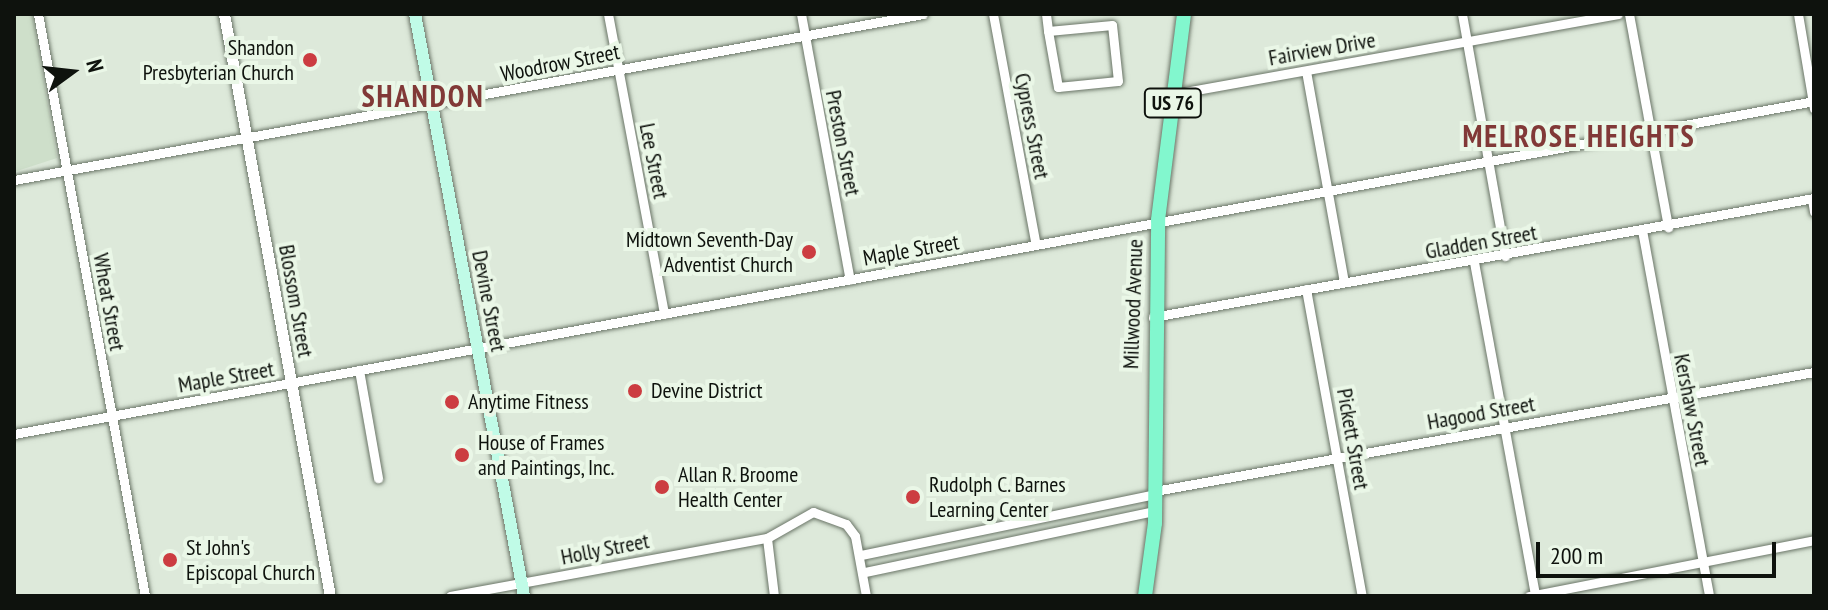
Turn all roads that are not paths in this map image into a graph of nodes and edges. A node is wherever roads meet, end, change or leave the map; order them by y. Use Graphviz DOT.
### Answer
graph roads {
  1 [pos="38,14"];
  2 [pos="224,14"];
  3 [pos="415,14"];
  4 [pos="608,14"];
  5 [pos="801,14"];
  6 [pos="923,14"];
  7 [pos="993,14"];
  8 [pos="1046,14"];
  9 [pos="1184,14"];
  10 [pos="1462,14"];
  11 [pos="1618,14"];
  12 [pos="1629,14"];
  13 [pos="1798,14"];
  14 [pos="1048,31"];
  15 [pos="805,36"];
  16 [pos="1467,41"];
  17 [pos="619,70"];
  18 [pos="1306,71"];
  19 [pos="1174,94"];
  20 [pos="1814,104"];
  21 [pos="432,105"];
  22 [pos="1650,131"];
  23 [pos="246,139"];
  24 [pos="1490,161"];
  25 [pos="66,169"];
  26 [pos="14,180"];
  27 [pos="1327,191"];
  28 [pos="1813,198"];
  29 [pos="1814,212"];
  30 [pos="1158,220"];
  31 [pos="1668,227"];
  32 [pos="1642,230"];
  33 [pos="1036,245"];
  34 [pos="1505,256"];
  35 [pos="1474,262"];
  36 [pos="850,280"];
  37 [pos="1344,282"];
  38 [pos="1306,289"];
  39 [pos="664,314"];
  40 [pos="1153,317"];
  41 [pos="478,348"];
  42 [pos="359,370"];
  43 [pos="1814,372"];
  44 [pos="291,383"];
  45 [pos="1671,396"];
  46 [pos="112,416"];
  47 [pos="1506,428"];
  48 [pos="14,434"];
  49 [pos="1338,456"];
  50 [pos="378,478"];
  51 [pos="1155,493"];
  52 [pos="1155,511"];
  53 [pos="767,538"];
  54 [pos="1814,540"];
  55 [pos="861,555"];
  56 [pos="1703,562"];
  57 [pos="865,572"];
  58 [pos="523,590"];
  59 [pos="145,596"];
  60 [pos="330,596"];
  61 [pos="450,596"];
  62 [pos="774,596"];
  63 [pos="866,596"];
  64 [pos="1145,596"];
  65 [pos="1362,596"];
  66 [pos="1533,596"];
  67 [pos="1709,596"];
  1 -- 25 [label="street, Wheat Street"];
  2 -- 23 [label="street, Blossom Street"];
  3 -- 21 [label="main road, Devine Street"];
  4 -- 17 [label="street, Lee Street"];
  5 -- 15 [label="street, Preston Street"];
  6 -- 15 [label="street, Woodrow Street"];
  7 -- 33 [label="street, Cypress Street"];
  8 -- 14 [label="street"];
  9 -- 19 [label="main road, Millwood Avenue / US 76"];
  10 -- 16 [label="street"];
  11 -- 16 [label="street, Fairview Drive"];
  12 -- 22 [label="street"];
  13 -- 20 [label="street"];
  14 -- 14 [label="street"];
  15 -- 17 [label="street, Woodrow Street"];
  15 -- 36 [label="street, Preston Street"];
  16 -- 18 [label="street, Fairview Drive"];
  16 -- 24 [label="street"];
  17 -- 21 [label="street, Woodrow Street"];
  17 -- 39 [label="street, Lee Street"];
  18 -- 19 [label="street, Fairview Drive"];
  18 -- 27 [label="street"];
  19 -- 30 [label="main road, Millwood Avenue / US 76"];
  20 -- 22 [label="street, Maple Street"];
  21 -- 23 [label="street, Woodrow Street"];
  21 -- 41 [label="main road, Devine Street"];
  22 -- 24 [label="street, Maple Street"];
  22 -- 31 [label="street"];
  23 -- 25 [label="street, Woodrow Street"];
  23 -- 44 [label="street, Blossom Street"];
  24 -- 27 [label="street, Maple Street"];
  24 -- 34 [label="street"];
  25 -- 26 [label="street, Woodrow Street"];
  25 -- 46 [label="street, Wheat Street"];
  27 -- 30 [label="street, Maple Street"];
  27 -- 37 [label="street"];
  28 -- 29 [label="street"];
  28 -- 31 [label="street, Gladden Street"];
  30 -- 33 [label="street, Maple Street"];
  30 -- 40 [label="main road, Millwood Avenue / US 76"];
  31 -- 32 [label="street, Gladden Street"];
  32 -- 34 [label="street, Gladden Street"];
  32 -- 45 [label="street, Kershaw Street"];
  33 -- 36 [label="street, Maple Street"];
  34 -- 35 [label="street, Gladden Street"];
  35 -- 37 [label="street, Gladden Street"];
  35 -- 47 [label="street"];
  36 -- 39 [label="street, Maple Street"];
  37 -- 38 [label="street, Gladden Street"];
  38 -- 40 [label="street, Gladden Street"];
  38 -- 49 [label="street, Pickett Street"];
  39 -- 41 [label="street, Maple Street"];
  40 -- 51 [label="main road, Millwood Avenue / US 76"];
  41 -- 42 [label="street, Maple Street"];
  41 -- 58 [label="main road, Devine Street"];
  42 -- 44 [label="street, Maple Street"];
  42 -- 50 [label="street"];
  43 -- 45 [label="street, Hagood Street"];
  44 -- 46 [label="street, Maple Street"];
  44 -- 60 [label="street, Blossom Street"];
  45 -- 47 [label="street, Hagood Street"];
  45 -- 56 [label="street, Kershaw Street"];
  46 -- 48 [label="street, Maple Street"];
  46 -- 59 [label="street, Wheat Street"];
  47 -- 49 [label="street, Hagood Street"];
  47 -- 66 [label="street"];
  49 -- 51 [label="street, Hagood Street"];
  49 -- 65 [label="street, Pickett Street"];
  51 -- 52 [label="main road, Millwood Avenue / US 76"];
  51 -- 55 [label="street, Hagood Street"];
  52 -- 57 [label="street"];
  52 -- 64 [label="main road, Millwood Avenue / US 76"];
  53 -- 55 [label="street"];
  53 -- 58 [label="street, Holly Street"];
  53 -- 62 [label="street"];
  54 -- 56 [label="street"];
  55 -- 57 [label="street"];
  56 -- 66 [label="street"];
  56 -- 67 [label="street, Kershaw Street"];
  57 -- 63 [label="street"];
  58 -- 61 [label="street, Holly Street"];
}
